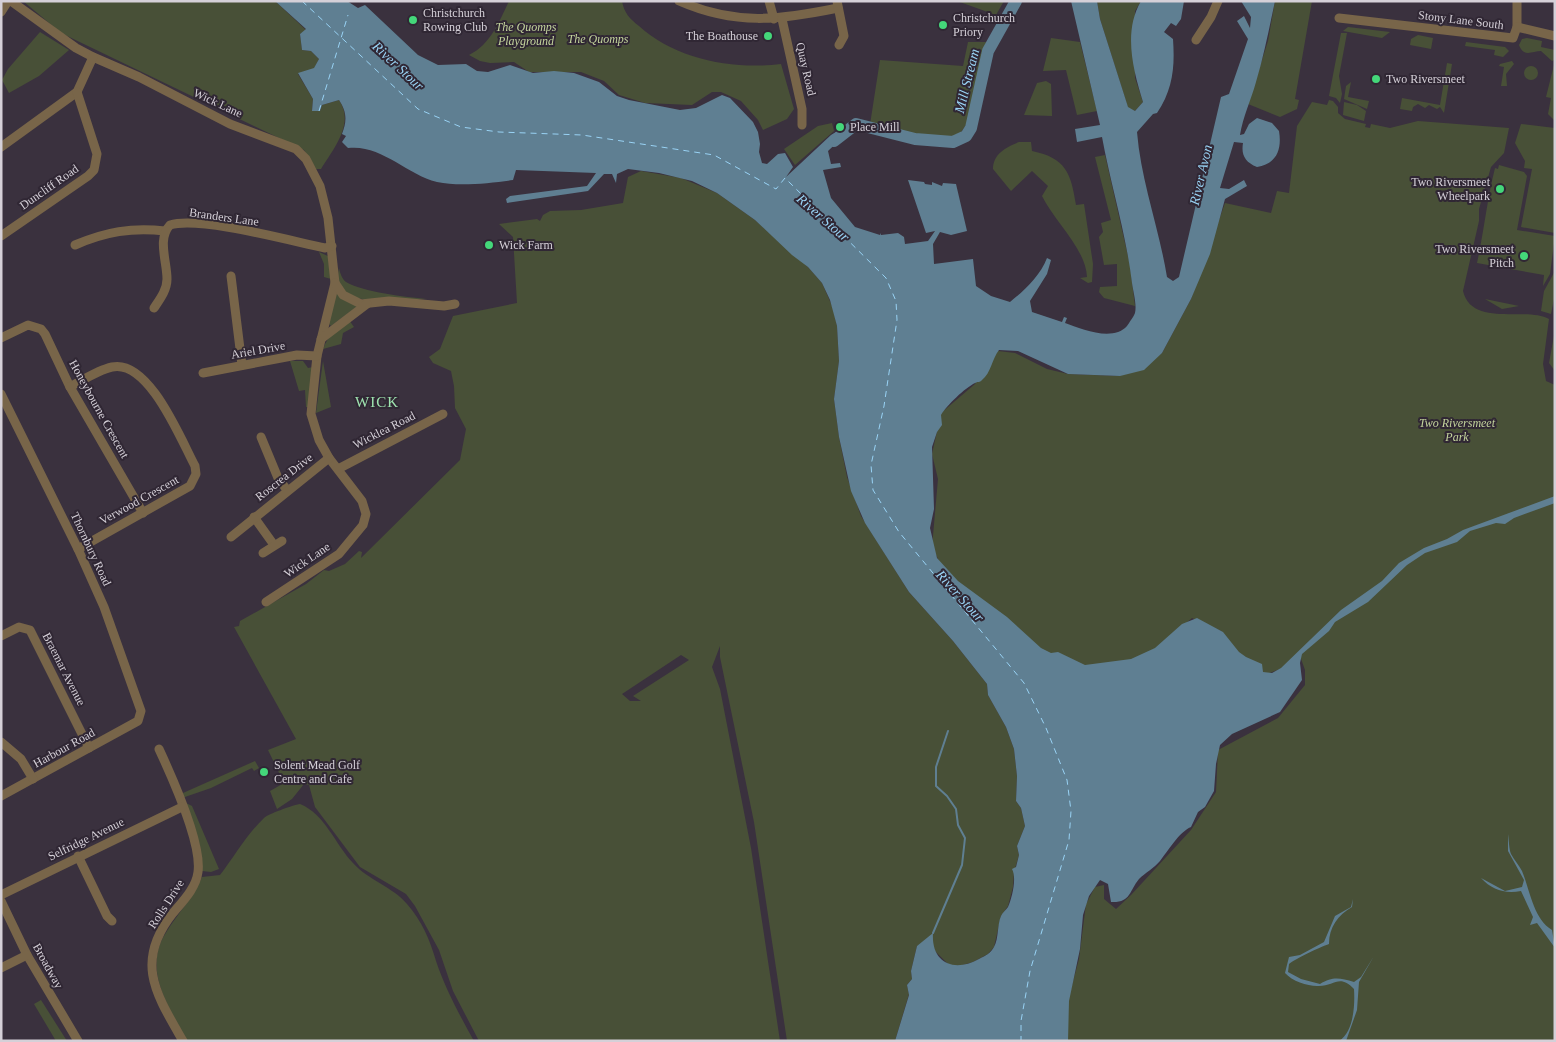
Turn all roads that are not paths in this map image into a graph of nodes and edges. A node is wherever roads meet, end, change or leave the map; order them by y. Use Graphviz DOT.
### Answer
graph roads {
  1 [pos="10,1"];
  2 [pos="679,1"];
  3 [pos="769,1"];
  4 [pos="1218,1"];
  5 [pos="1517,1"];
  6 [pos="837,5"];
  7 [pos="1,12"];
  8 [pos="1339,18"];
  9 [pos="778,19"];
  10 [pos="1517,27"];
  11 [pos="1555,36"];
  12 [pos="1196,40"];
  13 [pos="839,45"];
  14 [pos="93,57"];
  15 [pos="77,92"];
  16 [pos="802,125"];
  17 [pos="1,147"];
  18 [pos="165,231"];
  19 [pos="1,236"];
  20 [pos="76,245"];
  21 [pos="332,246"];
  22 [pos="231,276"];
  23 [pos="335,283"];
  24 [pos="367,304"];
  25 [pos="455,304"];
  26 [pos="154,308"];
  27 [pos="1,338"];
  28 [pos="321,339"];
  29 [pos="317,356"];
  30 [pos="242,365"];
  31 [pos="203,373"];
  32 [pos="70,387"];
  33 [pos="1,394"];
  34 [pos="443,414"];
  35 [pos="261,437"];
  36 [pos="329,458"];
  37 [pos="338,469"];
  38 [pos="288,490"];
  39 [pos="143,513"];
  40 [pos="254,516"];
  41 [pos="231,537"];
  42 [pos="78,548"];
  43 [pos="263,553"];
  44 [pos="266,602"];
  45 [pos="1,636"];
  46 [pos="138,721"];
  47 [pos="1,742"];
  48 [pos="89,748"];
  49 [pos="160,750"];
  50 [pos="33,779"];
  51 [pos="1,796"];
  52 [pos="182,807"];
  53 [pos="78,856"];
  54 [pos="1,896"];
  55 [pos="1,901"];
  56 [pos="112,921"];
  57 [pos="27,955"];
  58 [pos="1,968"];
  59 [pos="78,1041"];
  60 [pos="183,1041"];
  1 -- 7 [label="street"];
  1 -- 14 [label="street, Wick Lane"];
  2 -- 9 [label="street"];
  3 -- 9 [label="street, Quay Road"];
  4 -- 12 [label="street"];
  5 -- 10 [label="street, Stony Lane South"];
  6 -- 9 [label="street"];
  6 -- 13 [label="street"];
  8 -- 10 [label="street, Stony Lane South"];
  9 -- 16 [label="street, Quay Road"];
  10 -- 11 [label="street"];
  14 -- 15 [label="street"];
  14 -- 21 [label="street, Wick Lane"];
  15 -- 17 [label="street"];
  15 -- 19 [label="street, Duncliff Road"];
  18 -- 20 [label="street"];
  18 -- 21 [label="street, Branders Lane"];
  18 -- 26 [label="street"];
  21 -- 23 [label="street, Wick Lane"];
  22 -- 30 [label="street"];
  23 -- 24 [label="street"];
  23 -- 28 [label="street, Wick Lane"];
  24 -- 25 [label="street"];
  24 -- 28 [label="street"];
  27 -- 32 [label="street, Honeybourne Crescent"];
  28 -- 29 [label="street, Wick Lane"];
  29 -- 30 [label="street, Ariel Drive"];
  29 -- 36 [label="street, Wick Lane"];
  30 -- 31 [label="street, Ariel Drive"];
  32 -- 39 [label="street, Honeybourne Crescent"];
  32 -- 39 [label="street, Verwood Crescent"];
  33 -- 42 [label="street, Thornbury Road"];
  34 -- 37 [label="street, Wicklea Road"];
  35 -- 38 [label="street"];
  36 -- 37 [label="street, Wick Lane"];
  36 -- 38 [label="street, Roscrea Drive"];
  37 -- 44 [label="street, Wick Lane"];
  38 -- 40 [label="street, Roscrea Drive"];
  39 -- 42 [label="street, Verwood Crescent"];
  40 -- 41 [label="street, Roscrea Drive"];
  40 -- 43 [label="street, Roscrea Drive"];
  42 -- 46 [label="street, Thornbury Road"];
  45 -- 48 [label="street, Braemar Avenue"];
  46 -- 48 [label="street, Harbour Road"];
  47 -- 50 [label="street"];
  48 -- 50 [label="street, Harbour Road"];
  49 -- 52 [label="street, Rolls Drive"];
  50 -- 51 [label="street, Harbour Road"];
  52 -- 53 [label="street, Selfridge Avenue"];
  52 -- 60 [label="street, Rolls Drive"];
  53 -- 54 [label="street, Selfridge Avenue"];
  53 -- 56 [label="street"];
  55 -- 57 [label="street, Broadway"];
  57 -- 58 [label="street"];
  57 -- 59 [label="street, Broadway"];
}
